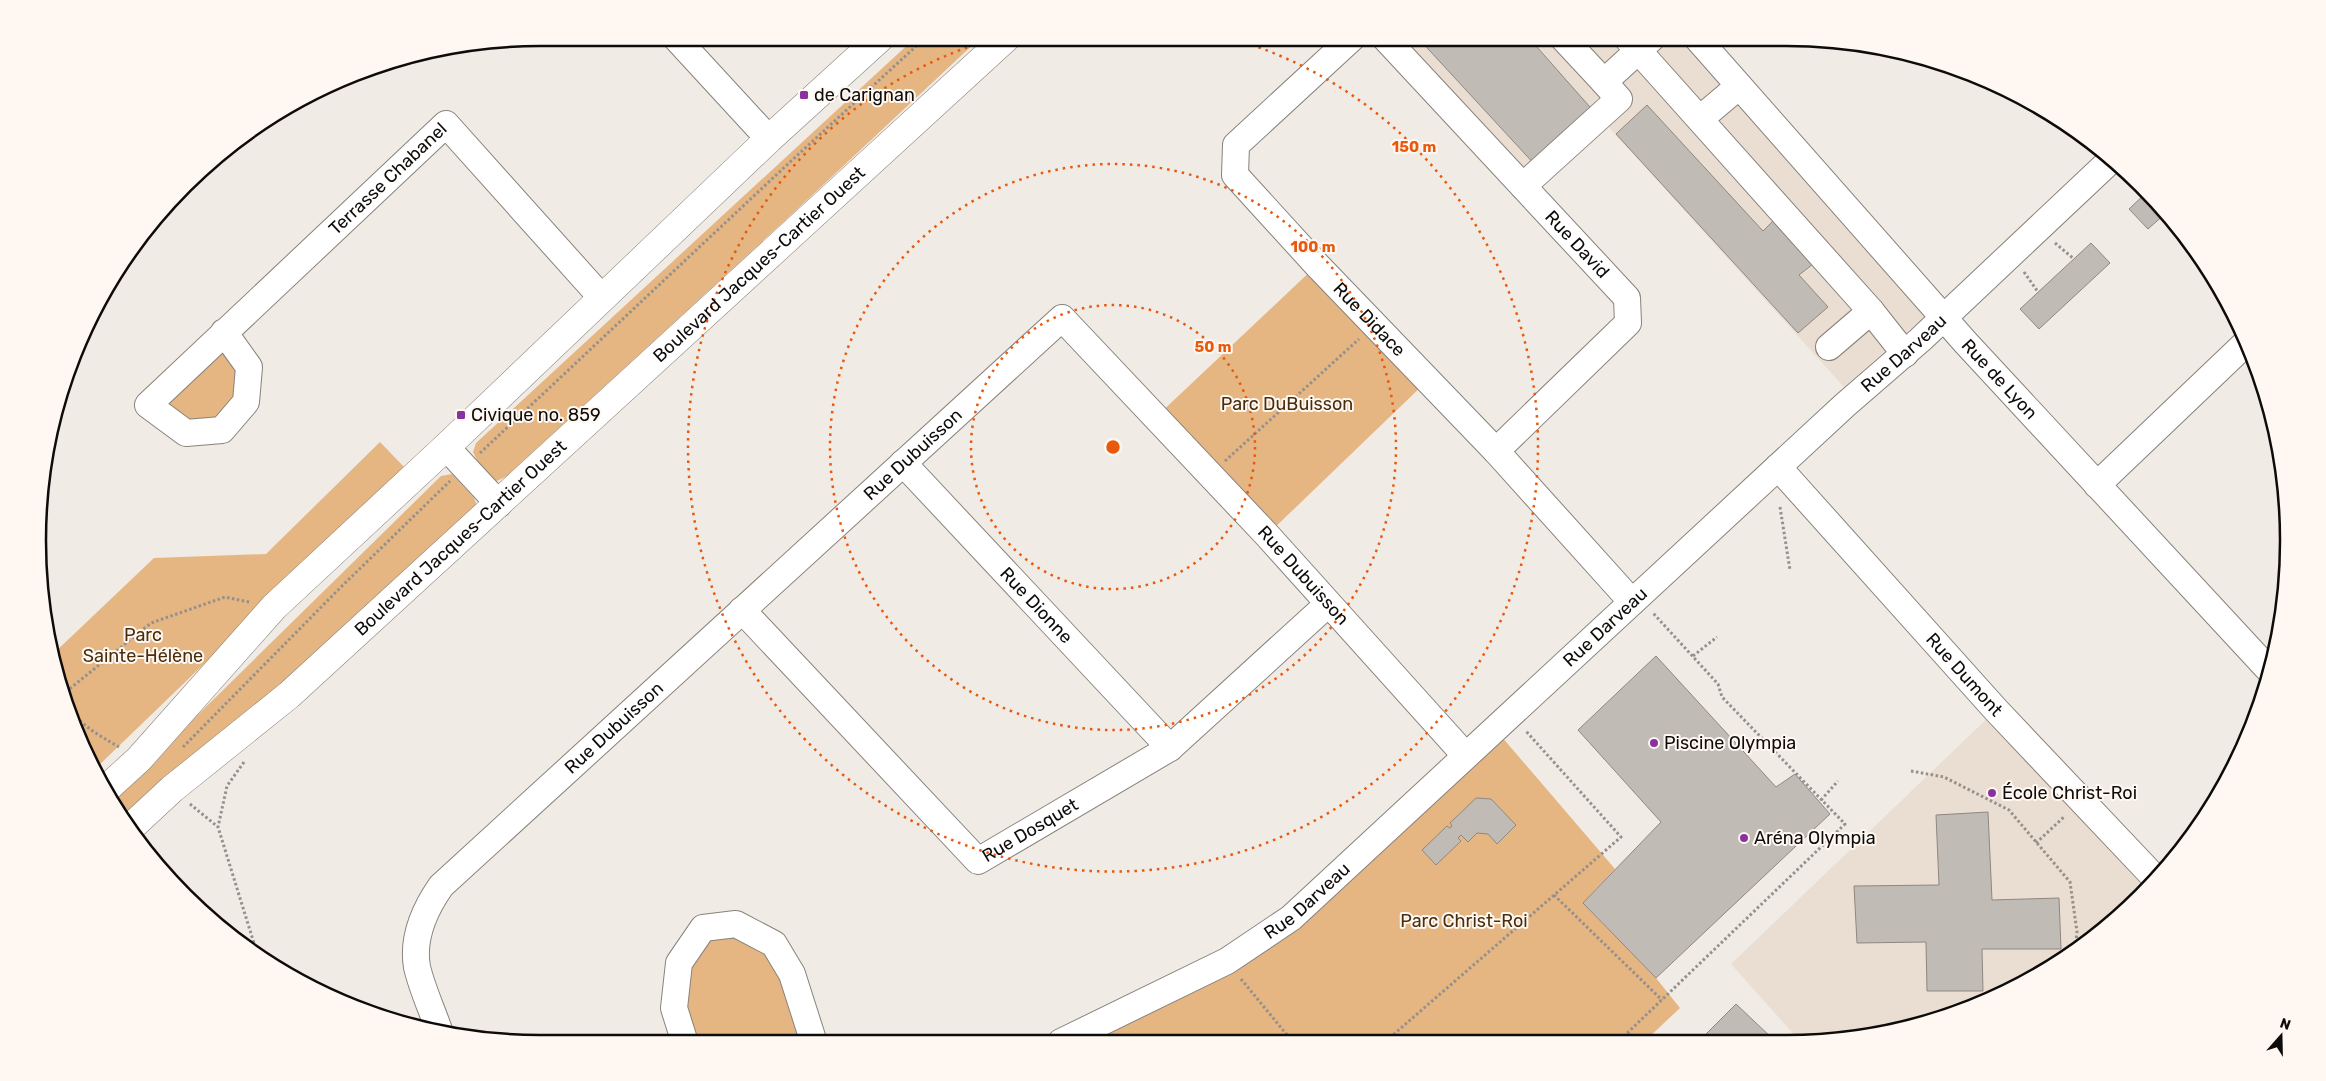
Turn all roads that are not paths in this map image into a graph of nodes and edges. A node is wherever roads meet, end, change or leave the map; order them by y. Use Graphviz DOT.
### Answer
graph roads {
  1 [pos="683,46"];
  2 [pos="871,46"];
  3 [pos="997,46"];
  4 [pos="1343,46"];
  5 [pos="1392,46"];
  6 [pos="1570,46"];
  7 [pos="1636,46"];
  8 [pos="1642,46"];
  9 [pos="1704,46"];
  10 [pos="1604,82"];
  11 [pos="1740,86"];
  12 [pos="1700,119"];
  13 [pos="769,139"];
  14 [pos="2106,165"];
  15 [pos="1523,186"];
  16 [pos="602,298"];
  17 [pos="1871,311"];
  18 [pos="1944,317"];
  19 [pos="224,332"];
  20 [pos="1829,347"];
  21 [pos="2241,348"];
  22 [pos="1905,354"];
  23 [pos="446,447"];
  24 [pos="1496,451"];
  25 [pos="903,463"];
  26 [pos="1778,467"];
  27 [pos="2097,484"];
  28 [pos="499,504"];
  29 [pos="1328,604"];
  30 [pos="1642,607"];
  31 [pos="742,610"];
  32 [pos="2264,664"];
  33 [pos="1170,748"];
  34 [pos="1465,755"];
  35 [pos="110,785"];
  36 [pos="135,823"];
  37 [pos="2150,873"];
  38 [pos="437,1023"];
  39 [pos="682,1035"];
  40 [pos="811,1035"];
  41 [pos="1076,1035"];
  1 -- 13 [label="street"];
  2 -- 13 [label="main road"];
  3 -- 28 [label="main road, Boulevard Jacques-Cartier Ouest"];
  4 -- 24 [label="street, Rue Didace"];
  5 -- 15 [label="street, Rue David"];
  6 -- 10 [label="street"];
  7 -- 10 [label="street"];
  8 -- 12 [label="street"];
  9 -- 11 [label="street, Rue de Lyon"];
  10 -- 15 [label="street"];
  11 -- 12 [label="street"];
  11 -- 18 [label="street, Rue de Lyon"];
  12 -- 17 [label="street"];
  13 -- 16 [label="main road"];
  14 -- 18 [label="street, Rue Darveau"];
  15 -- 24 [label="street, Rue David"];
  16 -- 19 [label="street, Terrasse Chabanel"];
  16 -- 23 [label="main road"];
  17 -- 20 [label="street"];
  17 -- 22 [label="street"];
  18 -- 22 [label="street, Rue Darveau"];
  18 -- 27 [label="street, Rue de Lyon"];
  21 -- 27 [label="street"];
  22 -- 26 [label="street, Rue Darveau"];
  23 -- 28 [label="street"];
  23 -- 35 [label="main road"];
  24 -- 30 [label="street, Rue Didace"];
  25 -- 29 [label="street, Rue Dubuisson"];
  25 -- 31 [label="street, Rue Dubuisson"];
  25 -- 33 [label="street, Rue Dionne"];
  26 -- 30 [label="street, Rue Darveau"];
  26 -- 37 [label="street, Rue Dumont"];
  27 -- 32 [label="street, Rue de Lyon"];
  28 -- 36 [label="main road, Boulevard Jacques-Cartier Ouest"];
  29 -- 33 [label="street, Rue Dosquet"];
  29 -- 34 [label="street, Rue Dubuisson"];
  30 -- 34 [label="street, Rue Darveau"];
  31 -- 33 [label="street, Rue Dosquet"];
  31 -- 38 [label="street, Rue Dubuisson"];
  34 -- 41 [label="street, Rue Darveau"];
  39 -- 40 [label="street"];
}
